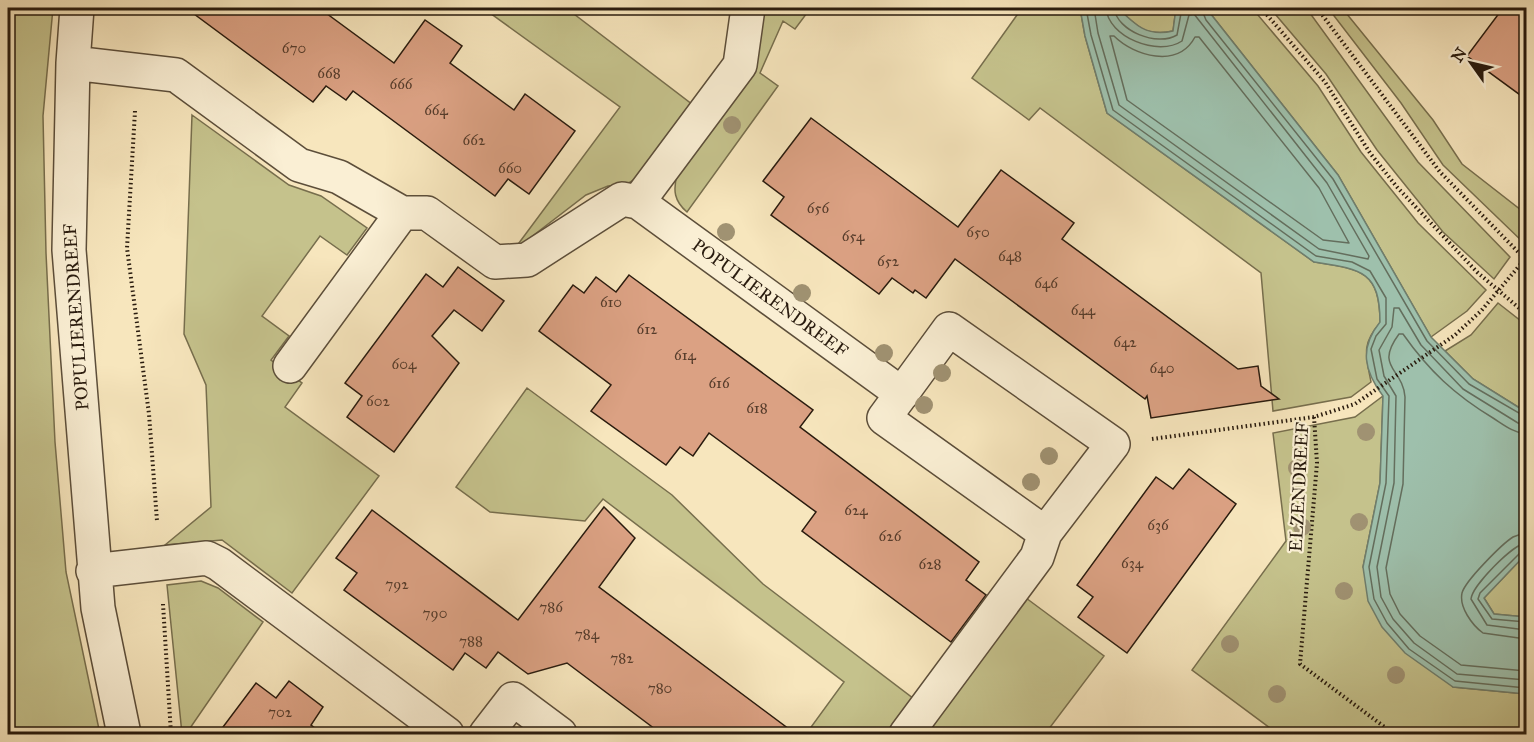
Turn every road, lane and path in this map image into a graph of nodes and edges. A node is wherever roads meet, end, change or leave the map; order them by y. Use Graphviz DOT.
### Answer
graph roads {
  1 [pos="77,8"];
  2 [pos="748,8"];
  3 [pos="1261,8"];
  4 [pos="1317,8"];
  5 [pos="73,63"];
  6 [pos="138,71"];
  7 [pos="638,202"];
  8 [pos="402,213"];
  9 [pos="1526,260"];
  10 [pos="1497,291"];
  11 [pos="1527,314"];
  12 [pos="290,366"];
  13 [pos="902,394"];
  14 [pos="1314,417"];
  15 [pos="1113,444"];
  16 [pos="1045,533"];
  17 [pos="160,565"];
  18 [pos="93,571"];
  19 [pos="124,735"];
  20 [pos="171,735"];
  21 [pos="447,735"];
  22 [pos="486,735"];
  23 [pos="560,735"];
  24 [pos="906,735"];
  25 [pos="1394,735"];
  1 -- 5 [label="street, POPULIERENDREEF"];
  2 -- 7 [label="street"];
  3 -- 10 [label="path"];
  4 -- 9 [label="path, ELZENDREEF"];
  5 -- 6 [label="street"];
  5 -- 18 [label="street, POPULIERENDREEF"];
  6 -- 8 [label="street"];
  6 -- 17 [label="path"];
  7 -- 8 [label="street"];
  7 -- 13 [label="street, POPULIERENDREEF"];
  8 -- 12 [label="street"];
  9 -- 10 [label="path, ELZENDREEF"];
  10 -- 11 [label="path"];
  10 -- 14 [label="path, ELZENDREEF"];
  13 -- 15 [label="street"];
  13 -- 16 [label="street"];
  14 -- 15 [label="path"];
  14 -- 25 [label="path, ELZENDREEF"];
  15 -- 16 [label="street"];
  16 -- 24 [label="street"];
  17 -- 18 [label="street"];
  17 -- 20 [label="path"];
  17 -- 21 [label="street"];
  18 -- 19 [label="street, POPULIERENDREEF"];
  22 -- 23 [label="street"];
}
